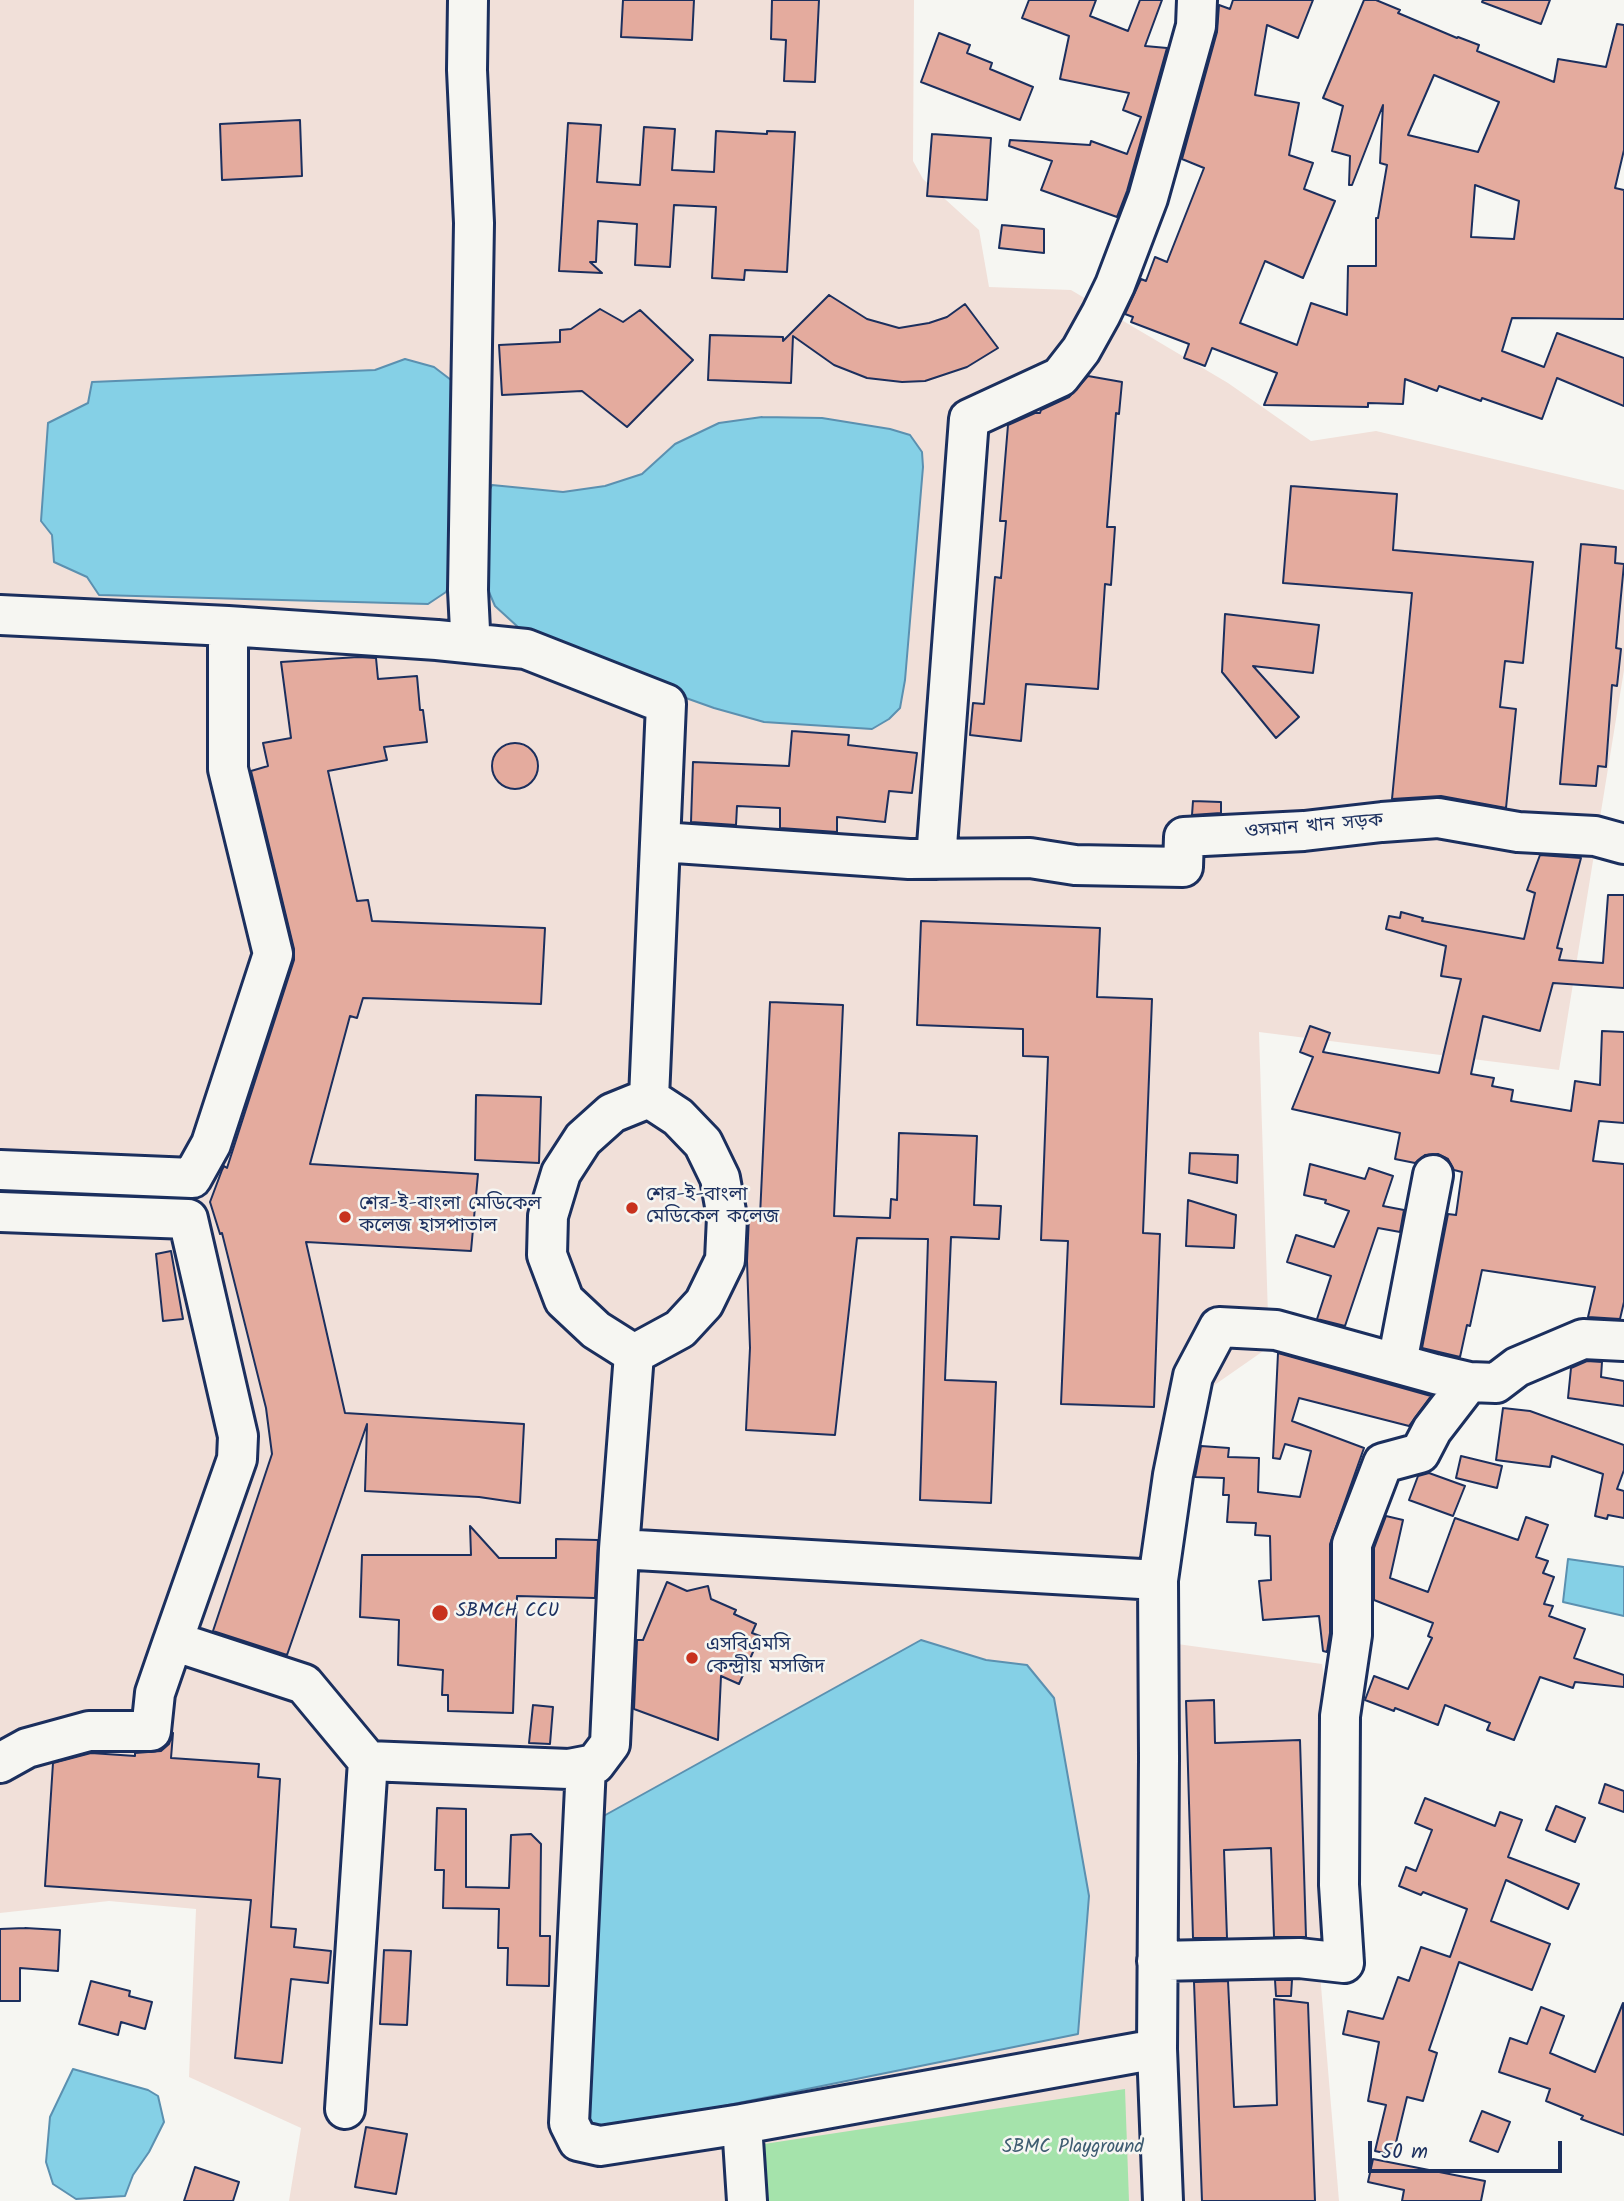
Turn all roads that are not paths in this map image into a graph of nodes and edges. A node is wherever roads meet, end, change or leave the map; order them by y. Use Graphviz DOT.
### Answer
graph roads {
  1 [pos="468,0"];
  2 [pos="1197,0"];
  3 [pos="0,615"];
  4 [pos="228,626"];
  5 [pos="470,630"];
  6 [pos="661,842"];
  7 [pos="1624,844"];
  8 [pos="936,859"];
  9 [pos="649,1098"];
  10 [pos="0,1170"];
  11 [pos="1433,1175"];
  12 [pos="192,1178"];
  13 [pos="0,1212"];
  14 [pos="188,1219"];
  15 [pos="1624,1341"];
  16 [pos="634,1354"];
  17 [pos="1397,1363"];
  18 [pos="1469,1382"];
  19 [pos="619,1549"];
  20 [pos="1158,1580"];
  21 [pos="173,1641"];
  22 [pos="368,1761"];
  23 [pos="0,1763"];
  24 [pos="586,1766"];
  25 [pos="1157,1961"];
  26 [pos="1157,2049"];
  27 [pos="345,2109"];
  28 [pos="742,2124"];
  29 [pos="747,2201"];
  30 [pos="1163,2201"];
  1 -- 5 [label="street"];
  2 -- 8 [label="street"];
  3 -- 4 [label="street"];
  4 -- 6 [label="street"];
  4 -- 12 [label="street"];
  6 -- 8 [label="street"];
  6 -- 9 [label="street"];
  7 -- 8 [label="street, ওসমান খান সড়ক"];
  9 -- 16 [label="street"];
  9 -- 16 [label="street"];
  10 -- 12 [label="street"];
  11 -- 17 [label="street"];
  12 -- 14 [label="street"];
  13 -- 14 [label="street"];
  14 -- 21 [label="street"];
  15 -- 18 [label="street"];
  16 -- 19 [label="street"];
  17 -- 18 [label="street"];
  17 -- 20 [label="street"];
  18 -- 25 [label="street"];
  19 -- 20 [label="street"];
  19 -- 24 [label="street"];
  20 -- 25 [label="street"];
  21 -- 22 [label="street"];
  21 -- 23 [label="street"];
  22 -- 24 [label="street"];
  22 -- 27 [label="street"];
  24 -- 28 [label="street"];
  25 -- 26 [label="street"];
  26 -- 28 [label="street"];
  26 -- 30 [label="street"];
  28 -- 29 [label="street"];
}
